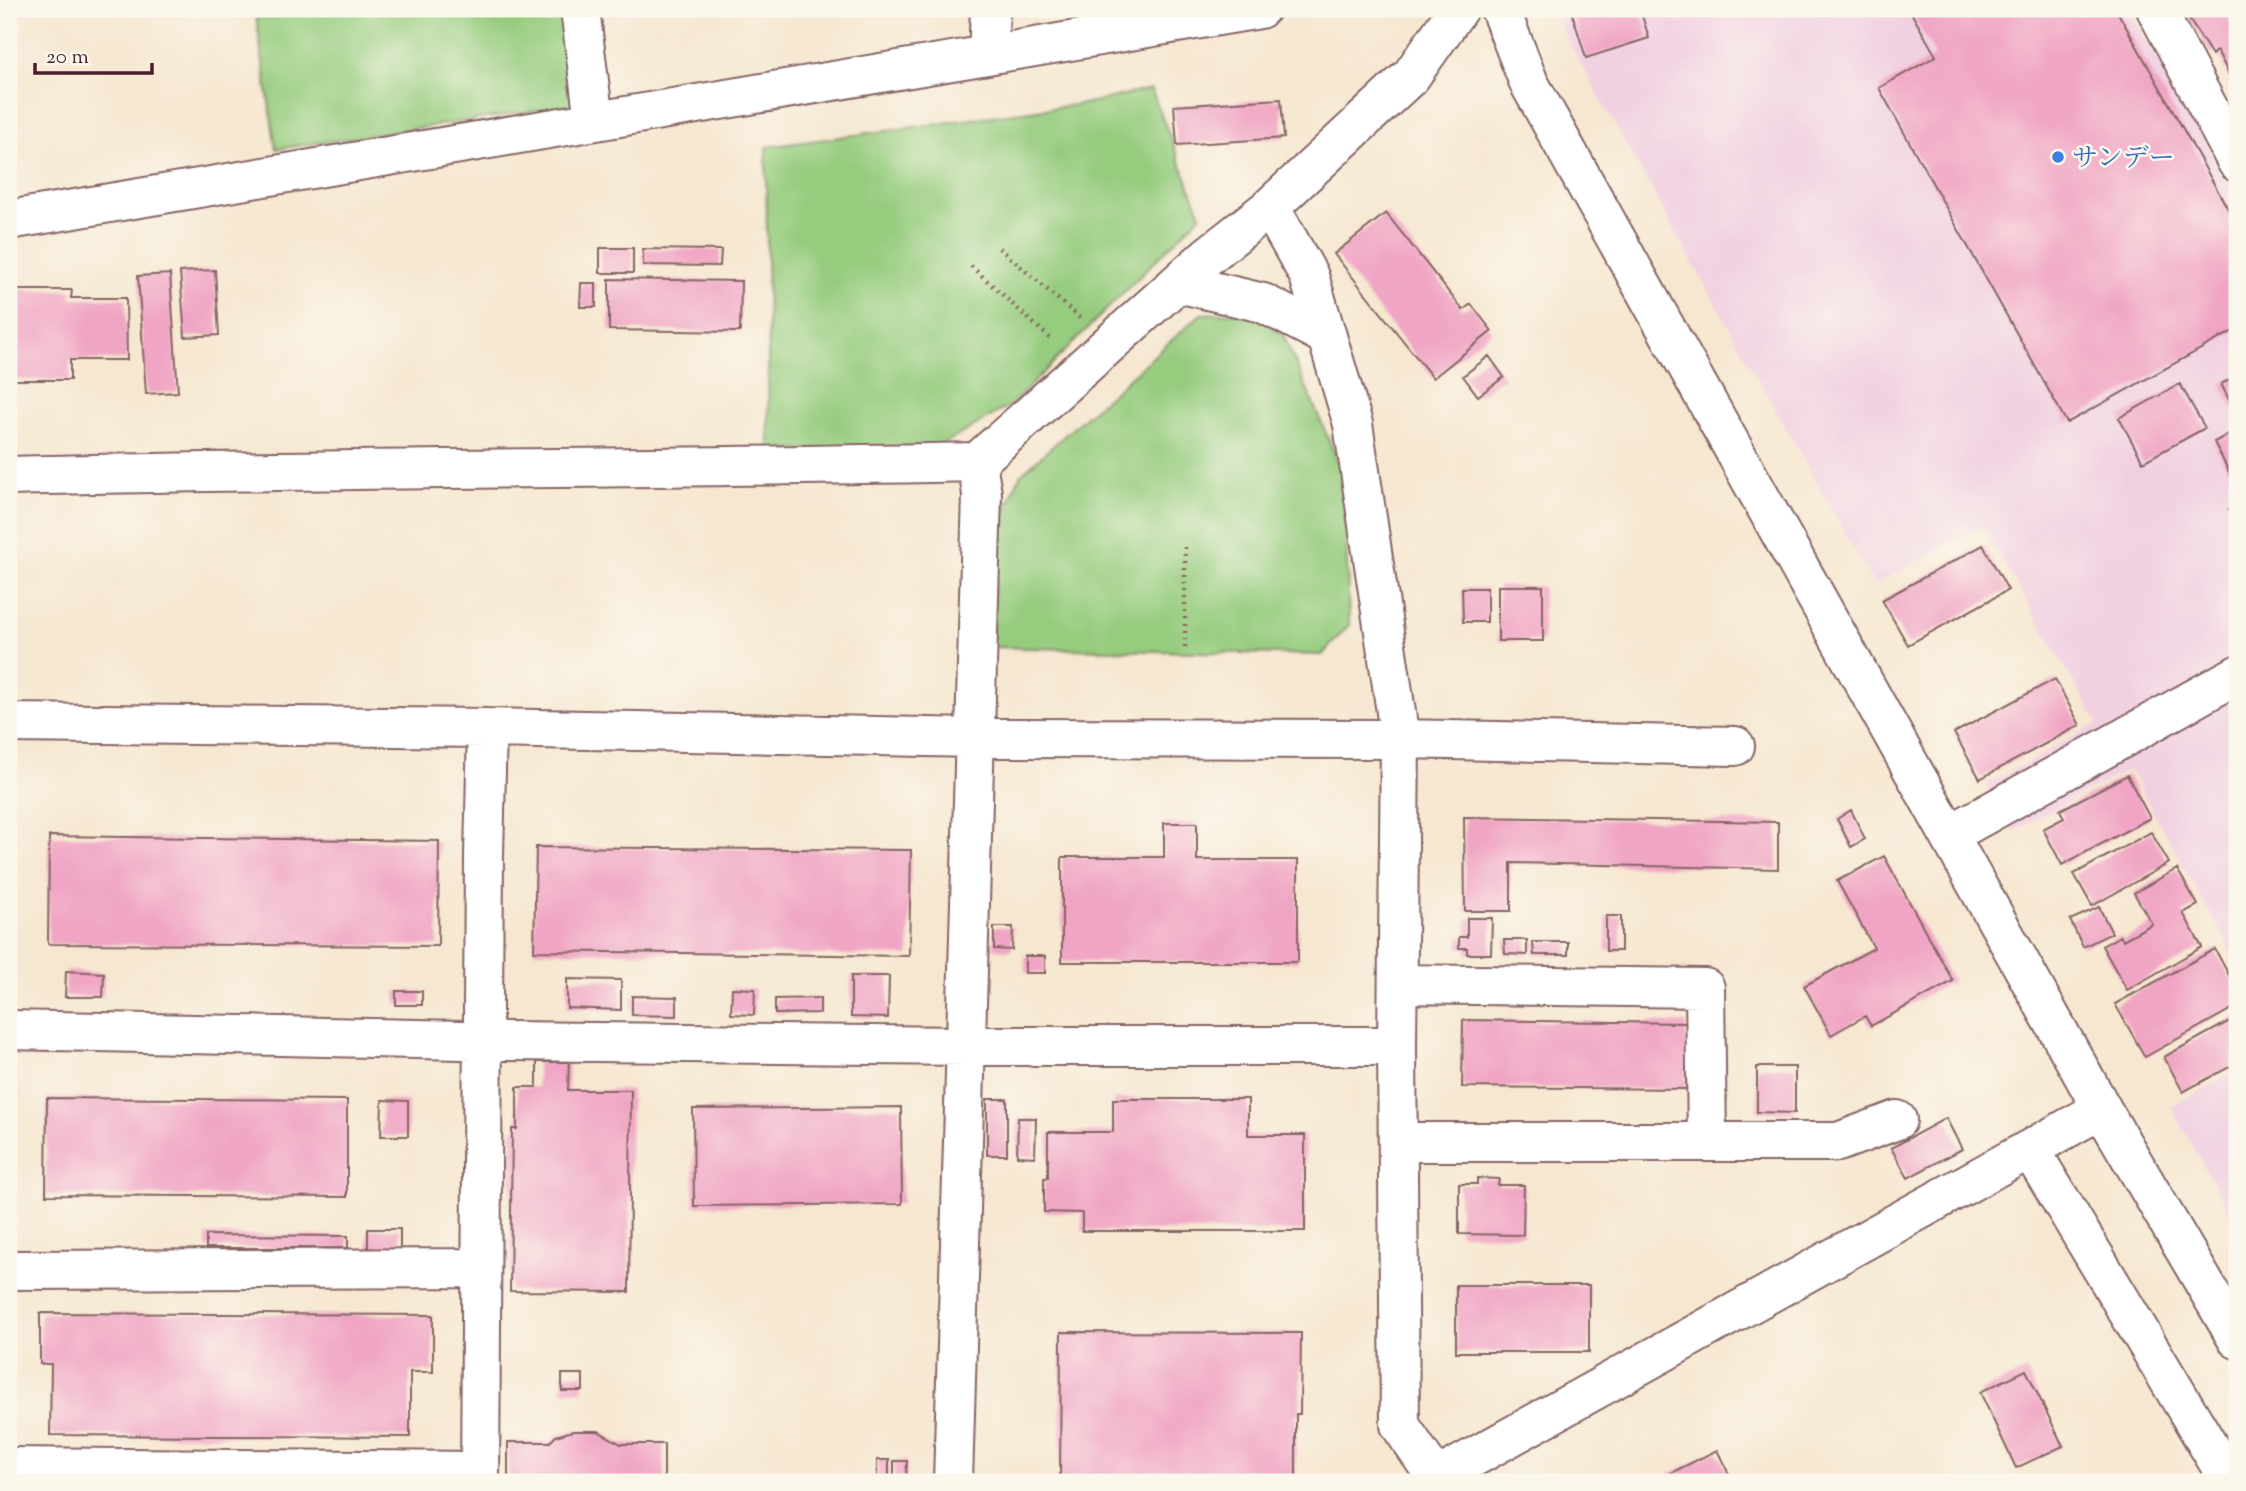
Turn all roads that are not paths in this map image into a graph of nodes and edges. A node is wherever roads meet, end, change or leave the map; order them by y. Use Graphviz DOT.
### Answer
graph roads {
  1 [pos="580,9"];
  2 [pos="990,9"];
  3 [pos="1260,9"];
  4 [pos="1458,9"];
  5 [pos="2156,9"];
  6 [pos="1510,11"];
  7 [pos="988,55"];
  8 [pos="594,121"];
  9 [pos="2237,162"];
  10 [pos="1270,207"];
  11 [pos="9,219"];
  12 [pos="1178,283"];
  13 [pos="1327,336"];
  14 [pos="977,462"];
  15 [pos="9,476"];
  16 [pos="2237,675"];
  17 [pos="9,723"];
  18 [pos="487,728"];
  19 [pos="975,738"];
  20 [pos="1400,739"];
  21 [pos="1735,746"];
  22 [pos="1949,835"];
  23 [pos="1398,984"];
  24 [pos="9,1030"];
  25 [pos="483,1040"];
  26 [pos="965,1046"];
  27 [pos="1397,1046"];
  28 [pos="2102,1109"];
  29 [pos="1897,1120"];
  30 [pos="1398,1142"];
  31 [pos="1707,1142"];
  32 [pos="2030,1149"];
  33 [pos="481,1268"];
  34 [pos="9,1270"];
  35 [pos="2237,1339"];
  36 [pos="9,1466"];
  37 [pos="480,1477"];
  38 [pos="1435,1481"];
  39 [pos="953,1482"];
  40 [pos="2230,1482"];
  1 -- 8 [label="street"];
  2 -- 7 [label="street"];
  3 -- 7 [label="street"];
  4 -- 10 [label="street"];
  5 -- 9 [label="street"];
  6 -- 22 [label="street"];
  7 -- 8 [label="street"];
  8 -- 11 [label="street"];
  10 -- 12 [label="street"];
  10 -- 13 [label="street"];
  12 -- 13 [label="street"];
  12 -- 14 [label="street"];
  13 -- 20 [label="street"];
  14 -- 15 [label="street"];
  14 -- 19 [label="street"];
  16 -- 22 [label="street"];
  17 -- 18 [label="street"];
  18 -- 19 [label="street"];
  18 -- 25 [label="street"];
  19 -- 20 [label="street"];
  19 -- 26 [label="street"];
  20 -- 21 [label="street"];
  20 -- 23 [label="street"];
  22 -- 28 [label="street"];
  23 -- 27 [label="street"];
  23 -- 31 [label="street"];
  24 -- 25 [label="street"];
  25 -- 26 [label="street"];
  25 -- 33 [label="street"];
  26 -- 27 [label="street"];
  26 -- 39 [label="street"];
  27 -- 30 [label="street"];
  28 -- 32 [label="street"];
  28 -- 35 [label="street"];
  29 -- 31 [label="street"];
  30 -- 31 [label="street"];
  30 -- 38 [label="street"];
  32 -- 38 [label="street"];
  32 -- 40 [label="street"];
  33 -- 34 [label="street"];
  33 -- 37 [label="street"];
  36 -- 37 [label="street"];
}
